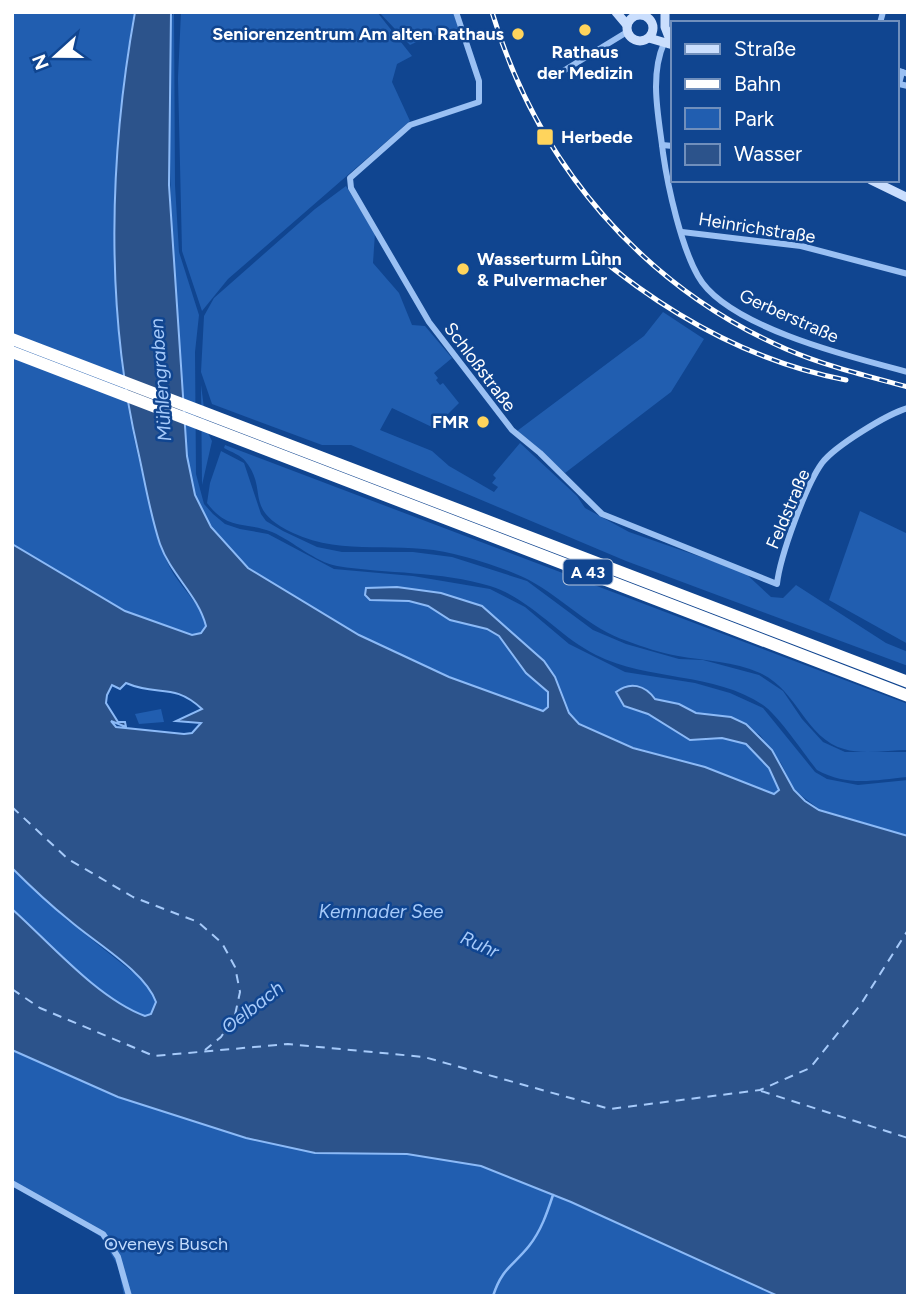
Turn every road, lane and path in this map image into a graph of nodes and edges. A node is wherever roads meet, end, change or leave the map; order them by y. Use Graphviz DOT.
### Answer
graph roads {
  1 [pos="456,12"];
  2 [pos="616,12"];
  3 [pos="664,12"];
  4 [pos="628,21"];
  5 [pos="651,24"];
  6 [pos="670,43"];
  7 [pos="544,78"];
  8 [pos="662,145"];
  9 [pos="671,146"];
  10 [pos="876,182"];
  11 [pos="908,198"];
  12 [pos="682,232"];
  13 [pos="908,274"];
  14 [pos="12,339"];
  15 [pos="12,352"];
  16 [pos="908,372"];
  17 [pos="908,408"];
  18 [pos="268,444"];
  19 [pos="777,584"];
  20 [pos="908,682"];
  21 [pos="908,696"];
  22 [pos="12,1183"];
  23 [pos="129,1296"];
  1 -- 19 [label="street, Schloßstraße"];
  2 -- 4 [label="main road"];
  3 -- 5 [label="main road"];
  3 -- 6 [label="main road"];
  4 -- 5 [label="main road"];
  4 -- 5 [label="main road"];
  4 -- 7 [label="street"];
  5 -- 6 [label="main road"];
  6 -- 8 [label="street, Gerberstraße"];
  8 -- 9 [label="street"];
  8 -- 12 [label="street, Gerberstraße"];
  10 -- 11 [label="main road"];
  12 -- 13 [label="street, Heinrichstraße"];
  12 -- 16 [label="street, Gerberstraße"];
  14 -- 18 [label="highway, A 43"];
  15 -- 18 [label="highway, A 43"];
  17 -- 19 [label="street, Feldstraße"];
  18 -- 20 [label="highway, A 43"];
  18 -- 21 [label="highway, A 43"];
  22 -- 23 [label="street"];
}
